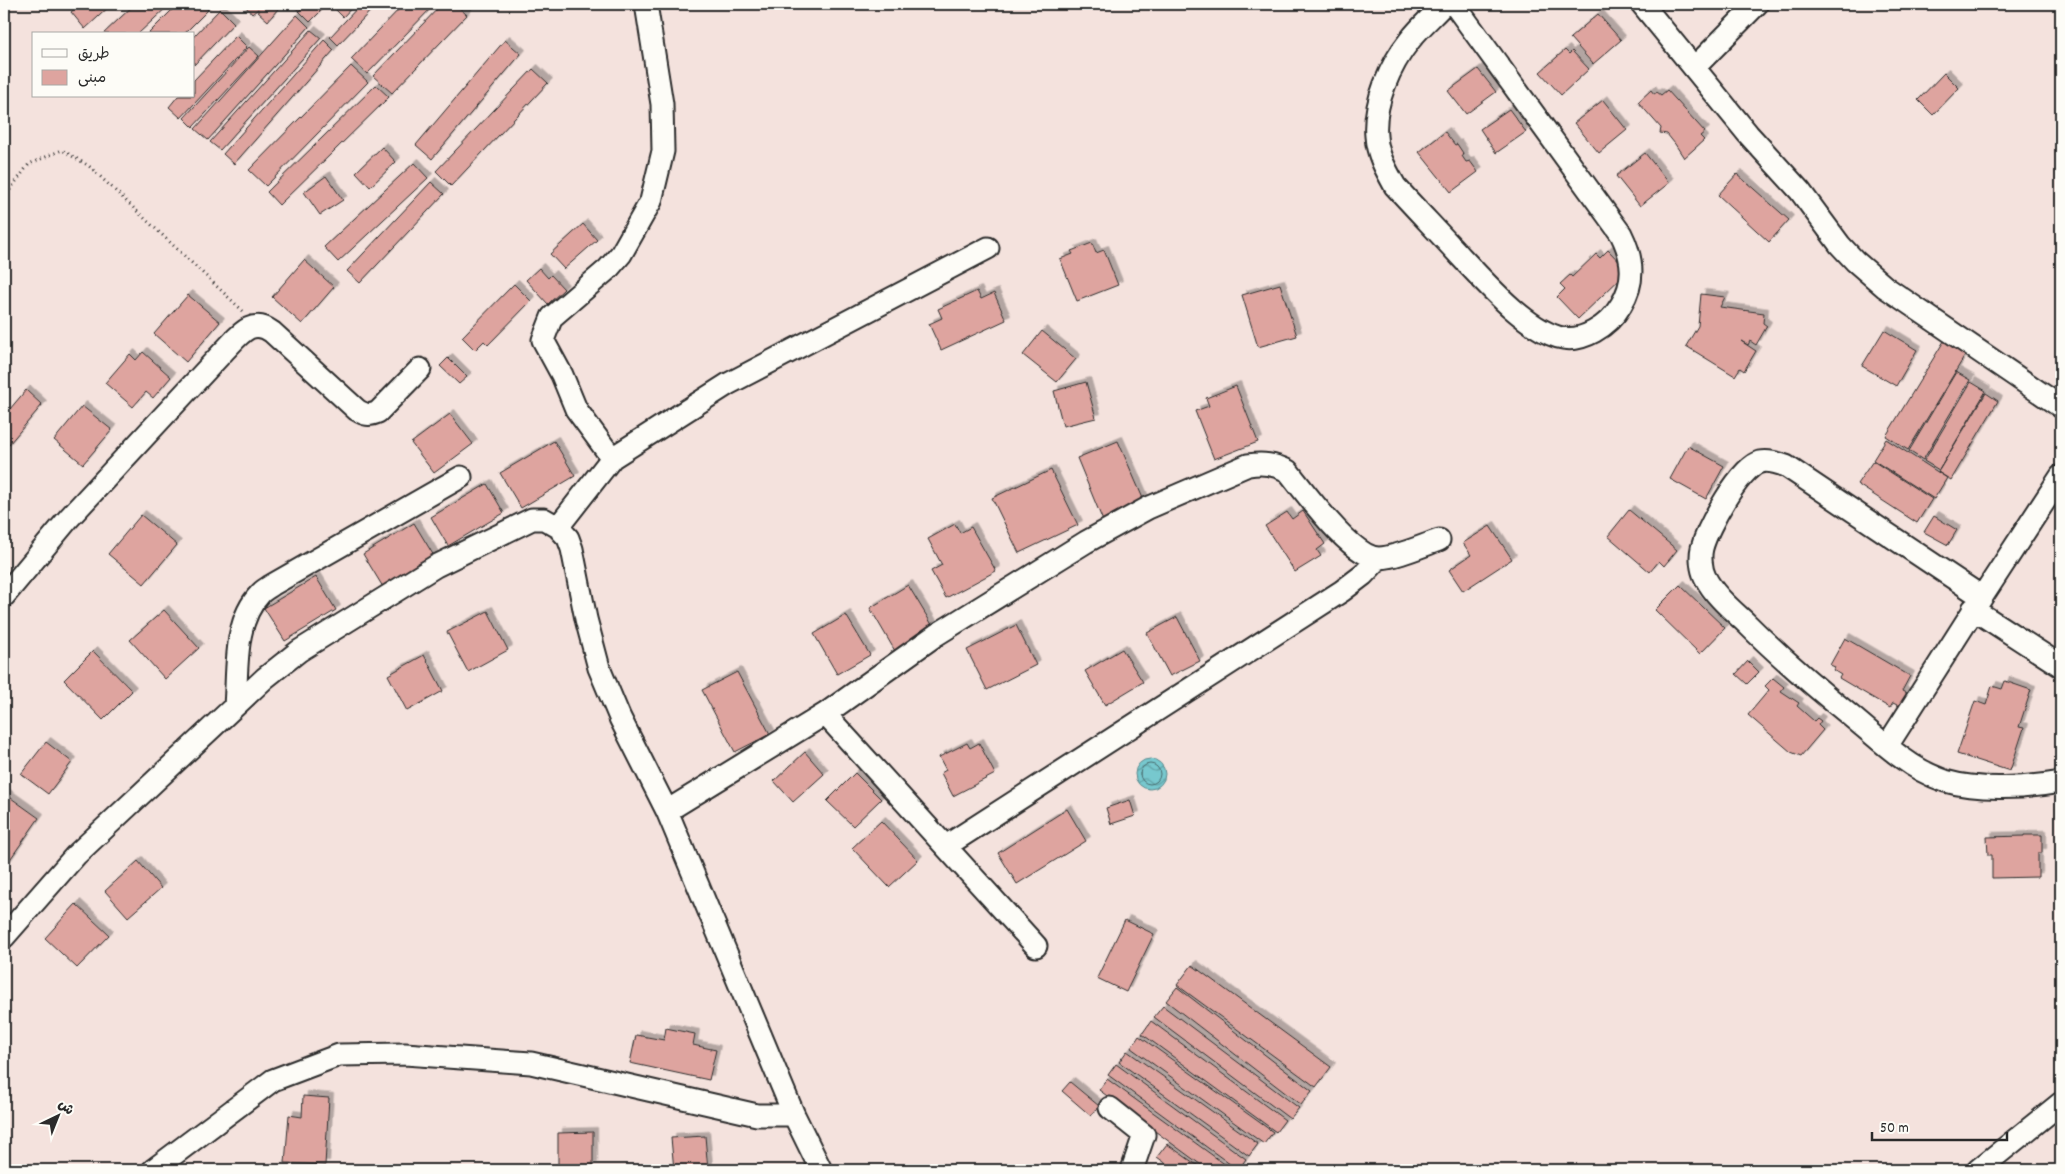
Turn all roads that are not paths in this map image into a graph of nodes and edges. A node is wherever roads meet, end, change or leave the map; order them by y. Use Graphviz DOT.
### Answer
graph roads {
  1 [pos="646,4"];
  2 [pos="1444,4"];
  3 [pos="1454,4"];
  4 [pos="1642,4"];
  5 [pos="1757,4"];
  6 [pos="1694,68"];
  7 [pos="988,248"];
  8 [pos="420,369"];
  9 [pos="2061,407"];
  10 [pos="612,458"];
  11 [pos="2061,476"];
  12 [pos="461,477"];
  13 [pos="558,527"];
  14 [pos="1439,540"];
  15 [pos="1379,558"];
  16 [pos="4,596"];
  17 [pos="1978,603"];
  18 [pos="2061,666"];
  19 [pos="235,706"];
  20 [pos="825,714"];
  21 [pos="1887,746"];
  22 [pos="2061,782"];
  23 [pos="667,811"];
  24 [pos="946,846"];
  25 [pos="4,937"];
  26 [pos="1036,946"];
  27 [pos="2061,1103"];
  28 [pos="1110,1108"];
  29 [pos="794,1115"];
  30 [pos="153,1170"];
  31 [pos="820,1170"];
  32 [pos="1132,1170"];
  33 [pos="1978,1170"];
  1 -- 10 [label="street"];
  2 -- 3 [label="street"];
  4 -- 6 [label="street"];
  5 -- 6 [label="street"];
  6 -- 9 [label="street"];
  7 -- 10 [label="street"];
  8 -- 16 [label="street"];
  10 -- 13 [label="street"];
  11 -- 17 [label="street"];
  12 -- 19 [label="street"];
  13 -- 19 [label="street"];
  13 -- 23 [label="street"];
  14 -- 15 [label="street"];
  15 -- 20 [label="street"];
  15 -- 24 [label="street"];
  17 -- 18 [label="street"];
  17 -- 21 [label="street"];
  17 -- 21 [label="street"];
  19 -- 25 [label="street"];
  20 -- 23 [label="street"];
  20 -- 24 [label="street"];
  21 -- 22 [label="street"];
  23 -- 29 [label="street"];
  24 -- 26 [label="street"];
  27 -- 33 [label="street"];
  28 -- 32 [label="street"];
  29 -- 30 [label="street"];
  29 -- 31 [label="street"];
}
